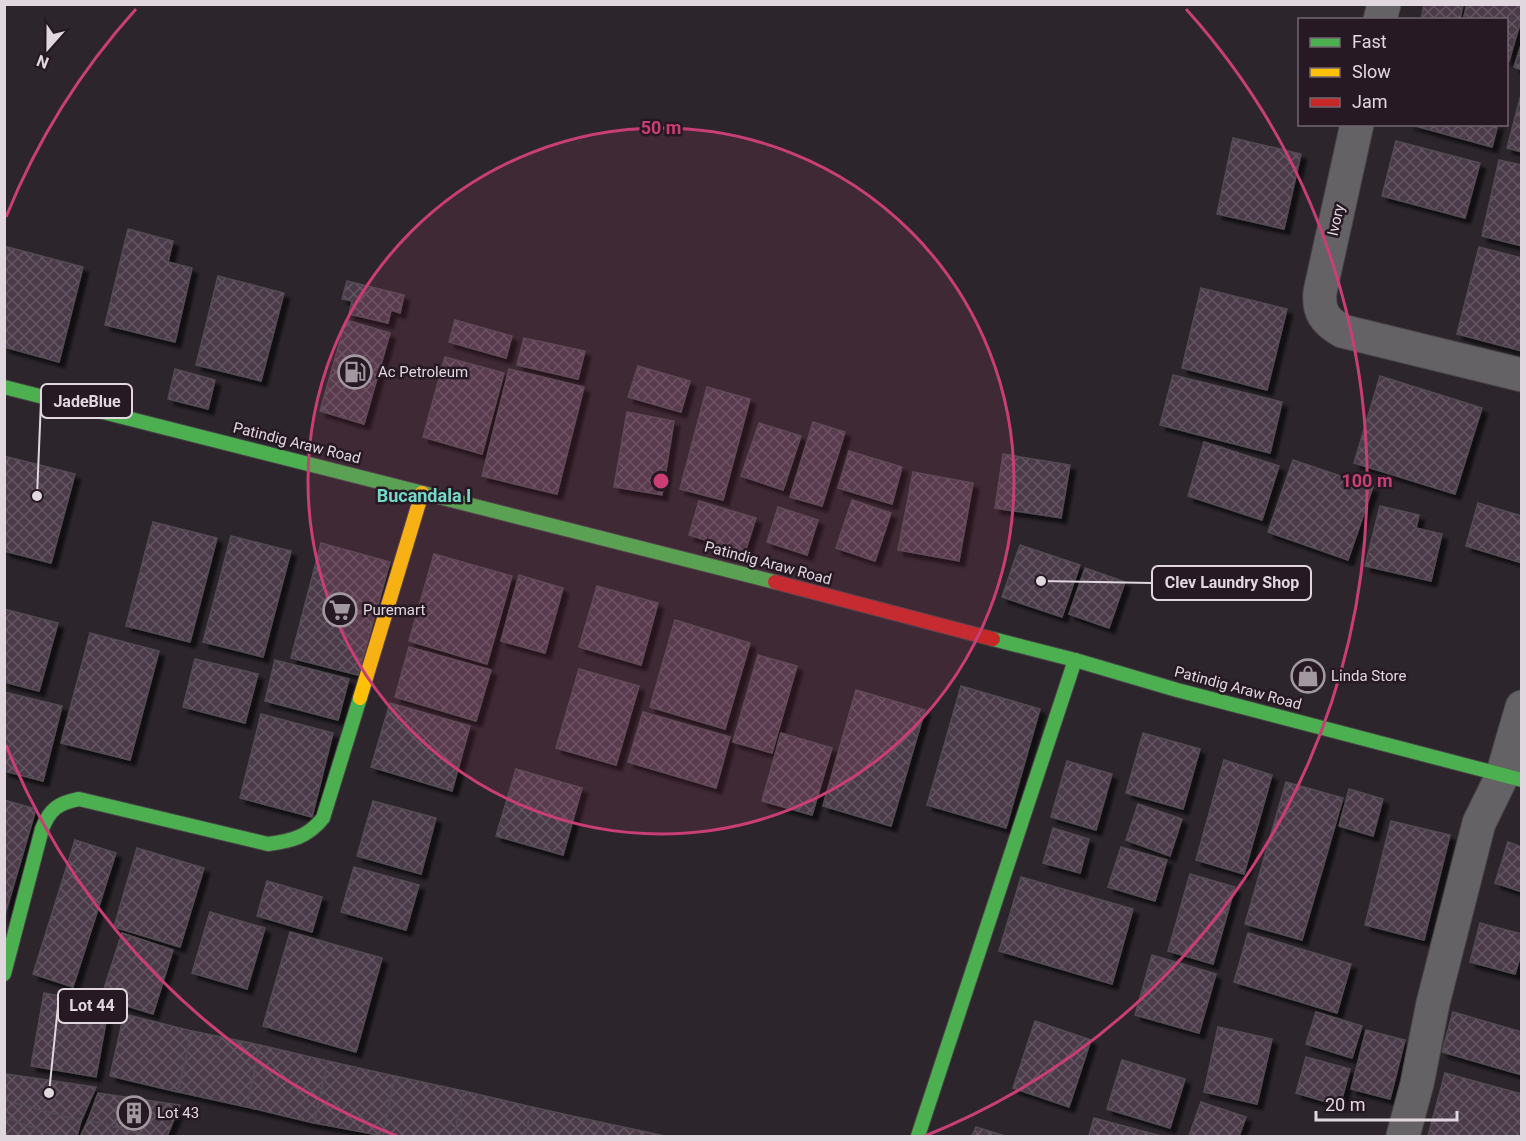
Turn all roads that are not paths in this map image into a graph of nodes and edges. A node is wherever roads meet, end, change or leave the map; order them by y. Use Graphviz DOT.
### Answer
graph roads {
  1 [pos="1357,126"];
  2 [pos="1521,375"];
  3 [pos="4,387"];
  4 [pos="422,493"];
  5 [pos="1075,660"];
  6 [pos="1521,707"];
  7 [pos="1512,778"];
  8 [pos="4,974"];
  9 [pos="918,1137"];
  10 [pos="1403,1137"];
  1 -- 2 [label="street, Ivory"];
  3 -- 4 [label="main road, Patindig Araw Road"];
  4 -- 5 [label="main road, Patindig Araw Road"];
  4 -- 8 [label="main road"];
  5 -- 7 [label="main road, Patindig Araw Road"];
  5 -- 9 [label="main road"];
  6 -- 7 [label="street"];
  7 -- 10 [label="street"];
}
